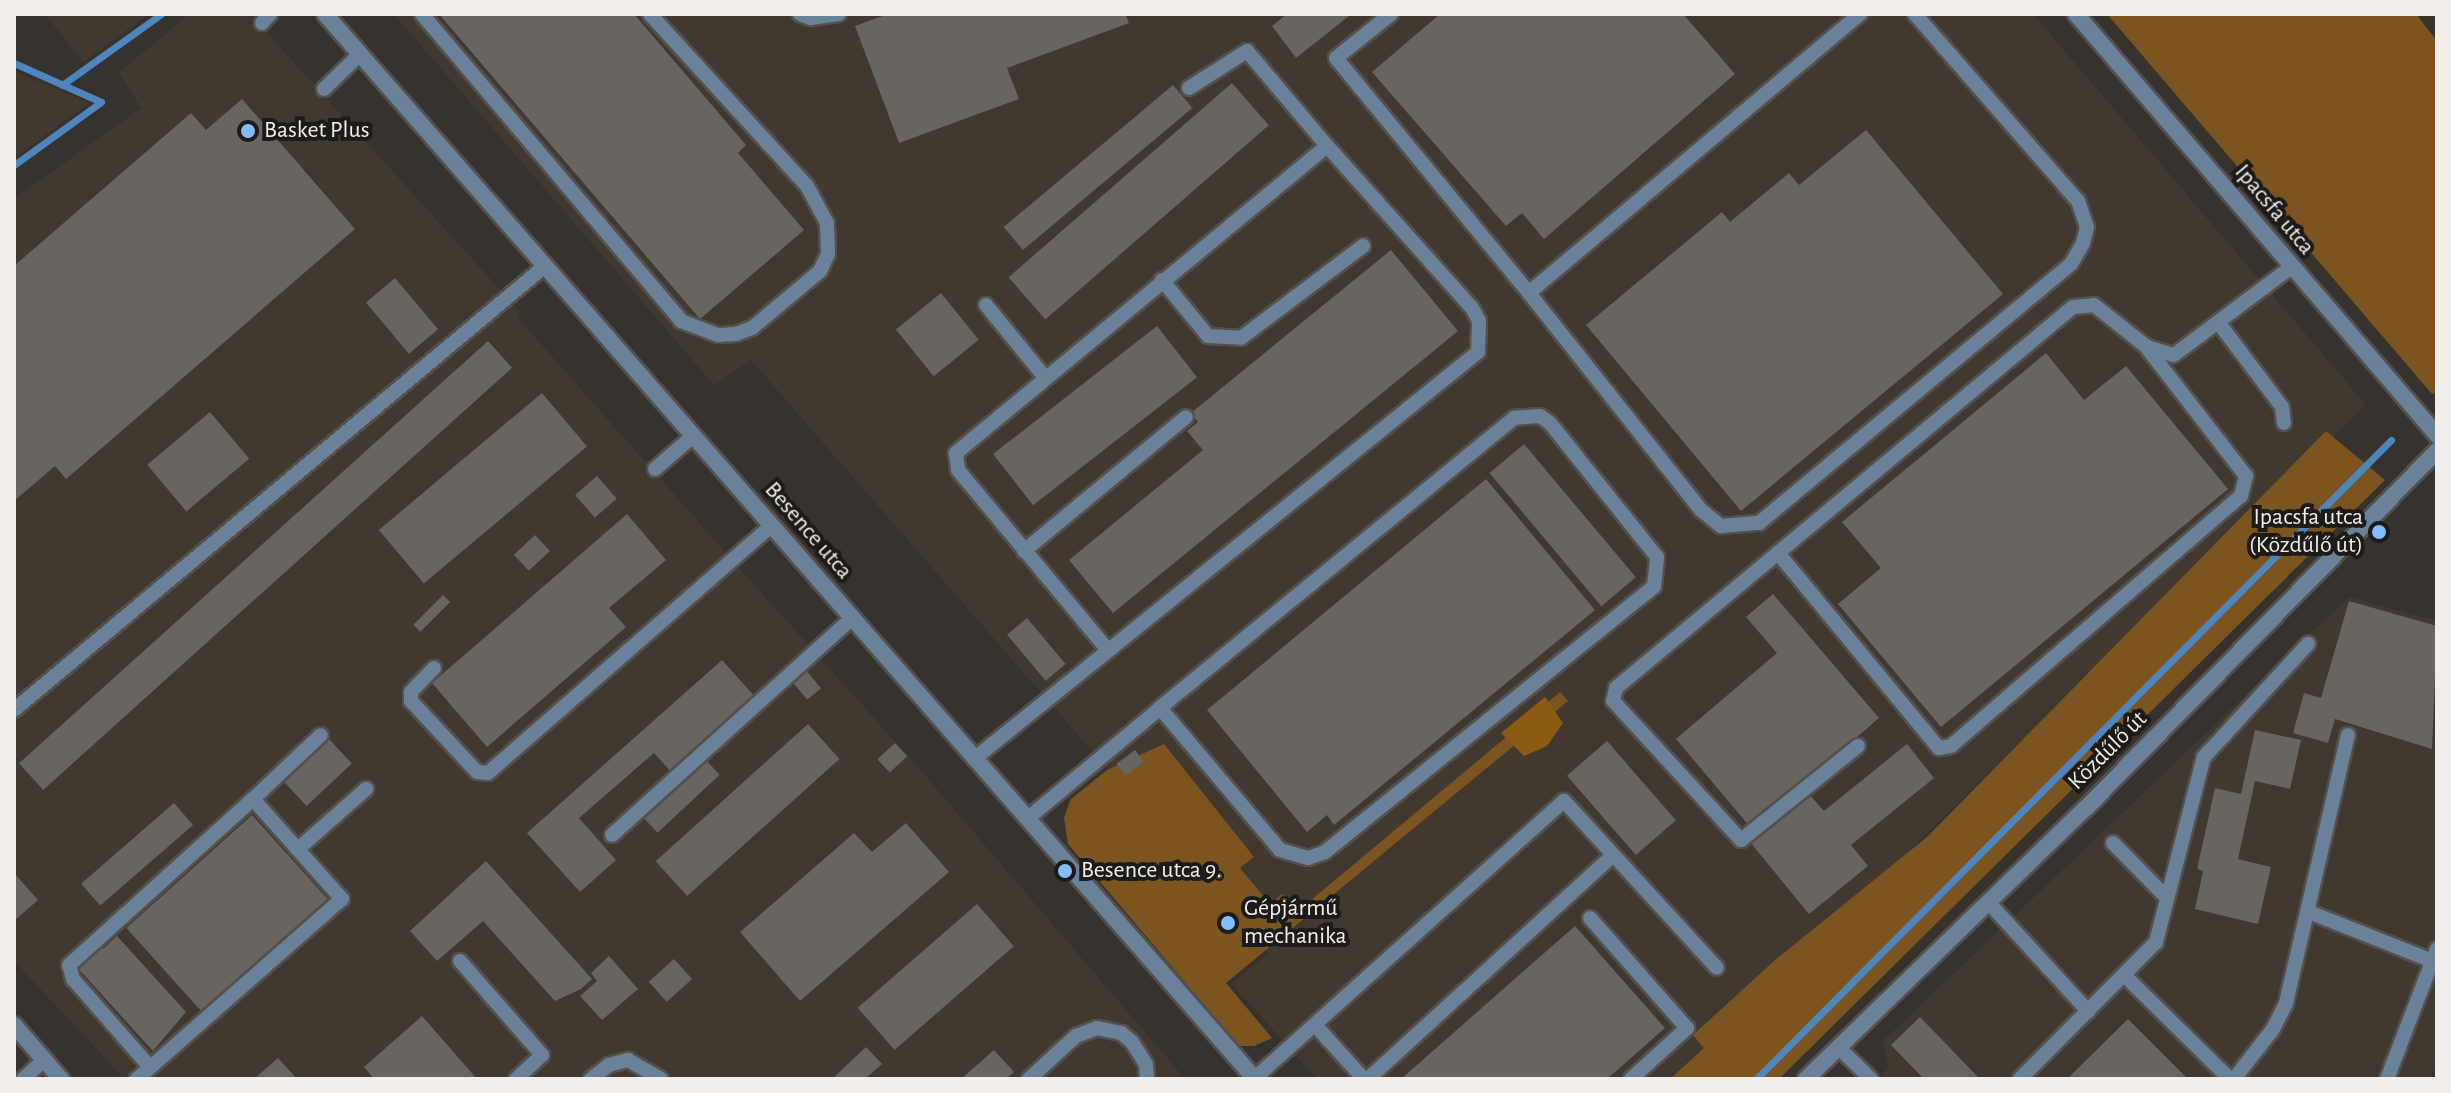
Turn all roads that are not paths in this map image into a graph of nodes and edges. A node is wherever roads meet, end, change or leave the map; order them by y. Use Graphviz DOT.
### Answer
graph roads {
  1 [pos="325,14"];
  2 [pos="422,14"];
  3 [pos="650,14"];
  4 [pos="800,14"];
  5 [pos="839,14"];
  6 [pos="1391,14"];
  7 [pos="1860,14"];
  8 [pos="1915,14"];
  9 [pos="2076,14"];
  10 [pos="360,54"];
  11 [pos="1189,88"];
  12 [pos="324,89"];
  13 [pos="1327,146"];
  14 [pos="1363,246"];
  15 [pos="545,266"];
  16 [pos="2291,267"];
  17 [pos="1162,280"];
  18 [pos="1529,293"];
  19 [pos="986,305"];
  20 [pos="2218,322"];
  21 [pos="2147,347"];
  22 [pos="2174,355"];
  23 [pos="1044,376"];
  24 [pos="2171,378"];
  25 [pos="1186,417"];
  26 [pos="2284,423"];
  27 [pos="2437,435"];
  28 [pos="693,436"];
  29 [pos="2437,451"];
  30 [pos="655,469"];
  31 [pos="771,526"];
  32 [pos="1024,551"];
  33 [pos="1778,553"];
  34 [pos="852,618"];
  35 [pos="2308,644"];
  36 [pos="1108,650"];
  37 [pos="434,668"];
  38 [pos="1160,708"];
  39 [pos="14,710"];
  40 [pos="321,735"];
  41 [pos="2348,735"];
  42 [pos="1858,746"];
  43 [pos="974,759"];
  44 [pos="366,789"];
  45 [pos="253,799"];
  46 [pos="1027,819"];
  47 [pos="612,835"];
  48 [pos="2113,843"];
  49 [pos="298,849"];
  50 [pos="1613,855"];
  51 [pos="2166,897"];
  52 [pos="1989,903"];
  53 [pos="2309,912"];
  54 [pos="1590,918"];
  55 [pos="2435,955"];
  56 [pos="460,961"];
  57 [pos="1717,968"];
  58 [pos="2124,975"];
  59 [pos="2088,1011"];
  60 [pos="14,1025"];
  61 [pos="1315,1025"];
  62 [pos="1838,1047"];
  63 [pos="44,1060"];
  64 [pos="150,1067"];
  65 [pos="1031,1078"];
  66 [pos="1255,1078"];
  67 [pos="23,1079"];
  68 [pos="61,1079"];
  69 [pos="137,1079"];
  70 [pos="516,1079"];
  71 [pos="591,1079"];
  72 [pos="661,1079"];
  73 [pos="1147,1079"];
  74 [pos="1366,1079"];
  75 [pos="1631,1079"];
  76 [pos="1806,1079"];
  77 [pos="1871,1079"];
  78 [pos="2020,1079"];
  79 [pos="2232,1079"];
  80 [pos="2387,1079"];
  1 -- 10 [label="street, Besence utca"];
  2 -- 3 [label="lane"];
  4 -- 5 [label="lane"];
  6 -- 18 [label="lane"];
  7 -- 18 [label="lane"];
  8 -- 18 [label="lane"];
  9 -- 16 [label="street, Ipacsfa utca"];
  10 -- 12 [label="lane"];
  10 -- 15 [label="street, Besence utca"];
  11 -- 13 [label="lane"];
  13 -- 17 [label="lane"];
  13 -- 36 [label="lane"];
  14 -- 17 [label="lane"];
  15 -- 28 [label="street, Besence utca"];
  15 -- 39 [label="lane"];
  16 -- 20 [label="lane"];
  16 -- 27 [label="street, Ipacsfa utca"];
  17 -- 23 [label="lane"];
  19 -- 23 [label="lane"];
  20 -- 22 [label="lane"];
  20 -- 26 [label="lane"];
  21 -- 22 [label="lane"];
  21 -- 24 [label="lane"];
  21 -- 33 [label="lane"];
  22 -- 24 [label="lane"];
  23 -- 32 [label="lane"];
  24 -- 33 [label="lane"];
  25 -- 32 [label="lane"];
  28 -- 30 [label="lane"];
  28 -- 31 [label="street, Besence utca"];
  29 -- 52 [label="street, Közdűlő út"];
  31 -- 34 [label="street, Besence utca"];
  31 -- 37 [label="lane"];
  32 -- 36 [label="lane"];
  33 -- 42 [label="lane"];
  34 -- 43 [label="street, Besence utca"];
  34 -- 47 [label="lane"];
  35 -- 51 [label="lane"];
  36 -- 43 [label="lane"];
  38 -- 38 [label="lane"];
  38 -- 46 [label="lane"];
  40 -- 45 [label="lane"];
  41 -- 53 [label="lane"];
  43 -- 46 [label="street, Besence utca"];
  44 -- 49 [label="lane"];
  45 -- 49 [label="lane"];
  45 -- 64 [label="lane"];
  46 -- 66 [label="street, Besence utca"];
  48 -- 51 [label="lane"];
  49 -- 64 [label="lane"];
  50 -- 57 [label="lane"];
  50 -- 61 [label="lane"];
  50 -- 74 [label="lane"];
  51 -- 58 [label="lane"];
  52 -- 59 [label="lane"];
  52 -- 62 [label="street, Közdűlő út"];
  53 -- 55 [label="lane"];
  53 -- 79 [label="lane"];
  54 -- 75 [label="lane"];
  55 -- 80 [label="lane"];
  56 -- 70 [label="lane"];
  58 -- 59 [label="lane"];
  58 -- 79 [label="lane"];
  59 -- 78 [label="lane"];
  60 -- 63 [label="street"];
  61 -- 66 [label="lane"];
  61 -- 74 [label="lane"];
  62 -- 76 [label="street, Közdűlő út"];
  62 -- 77 [label="lane"];
  63 -- 67 [label="lane"];
  63 -- 68 [label="street"];
  64 -- 69 [label="lane"];
  65 -- 73 [label="lane"];
  71 -- 72 [label="lane"];
}
